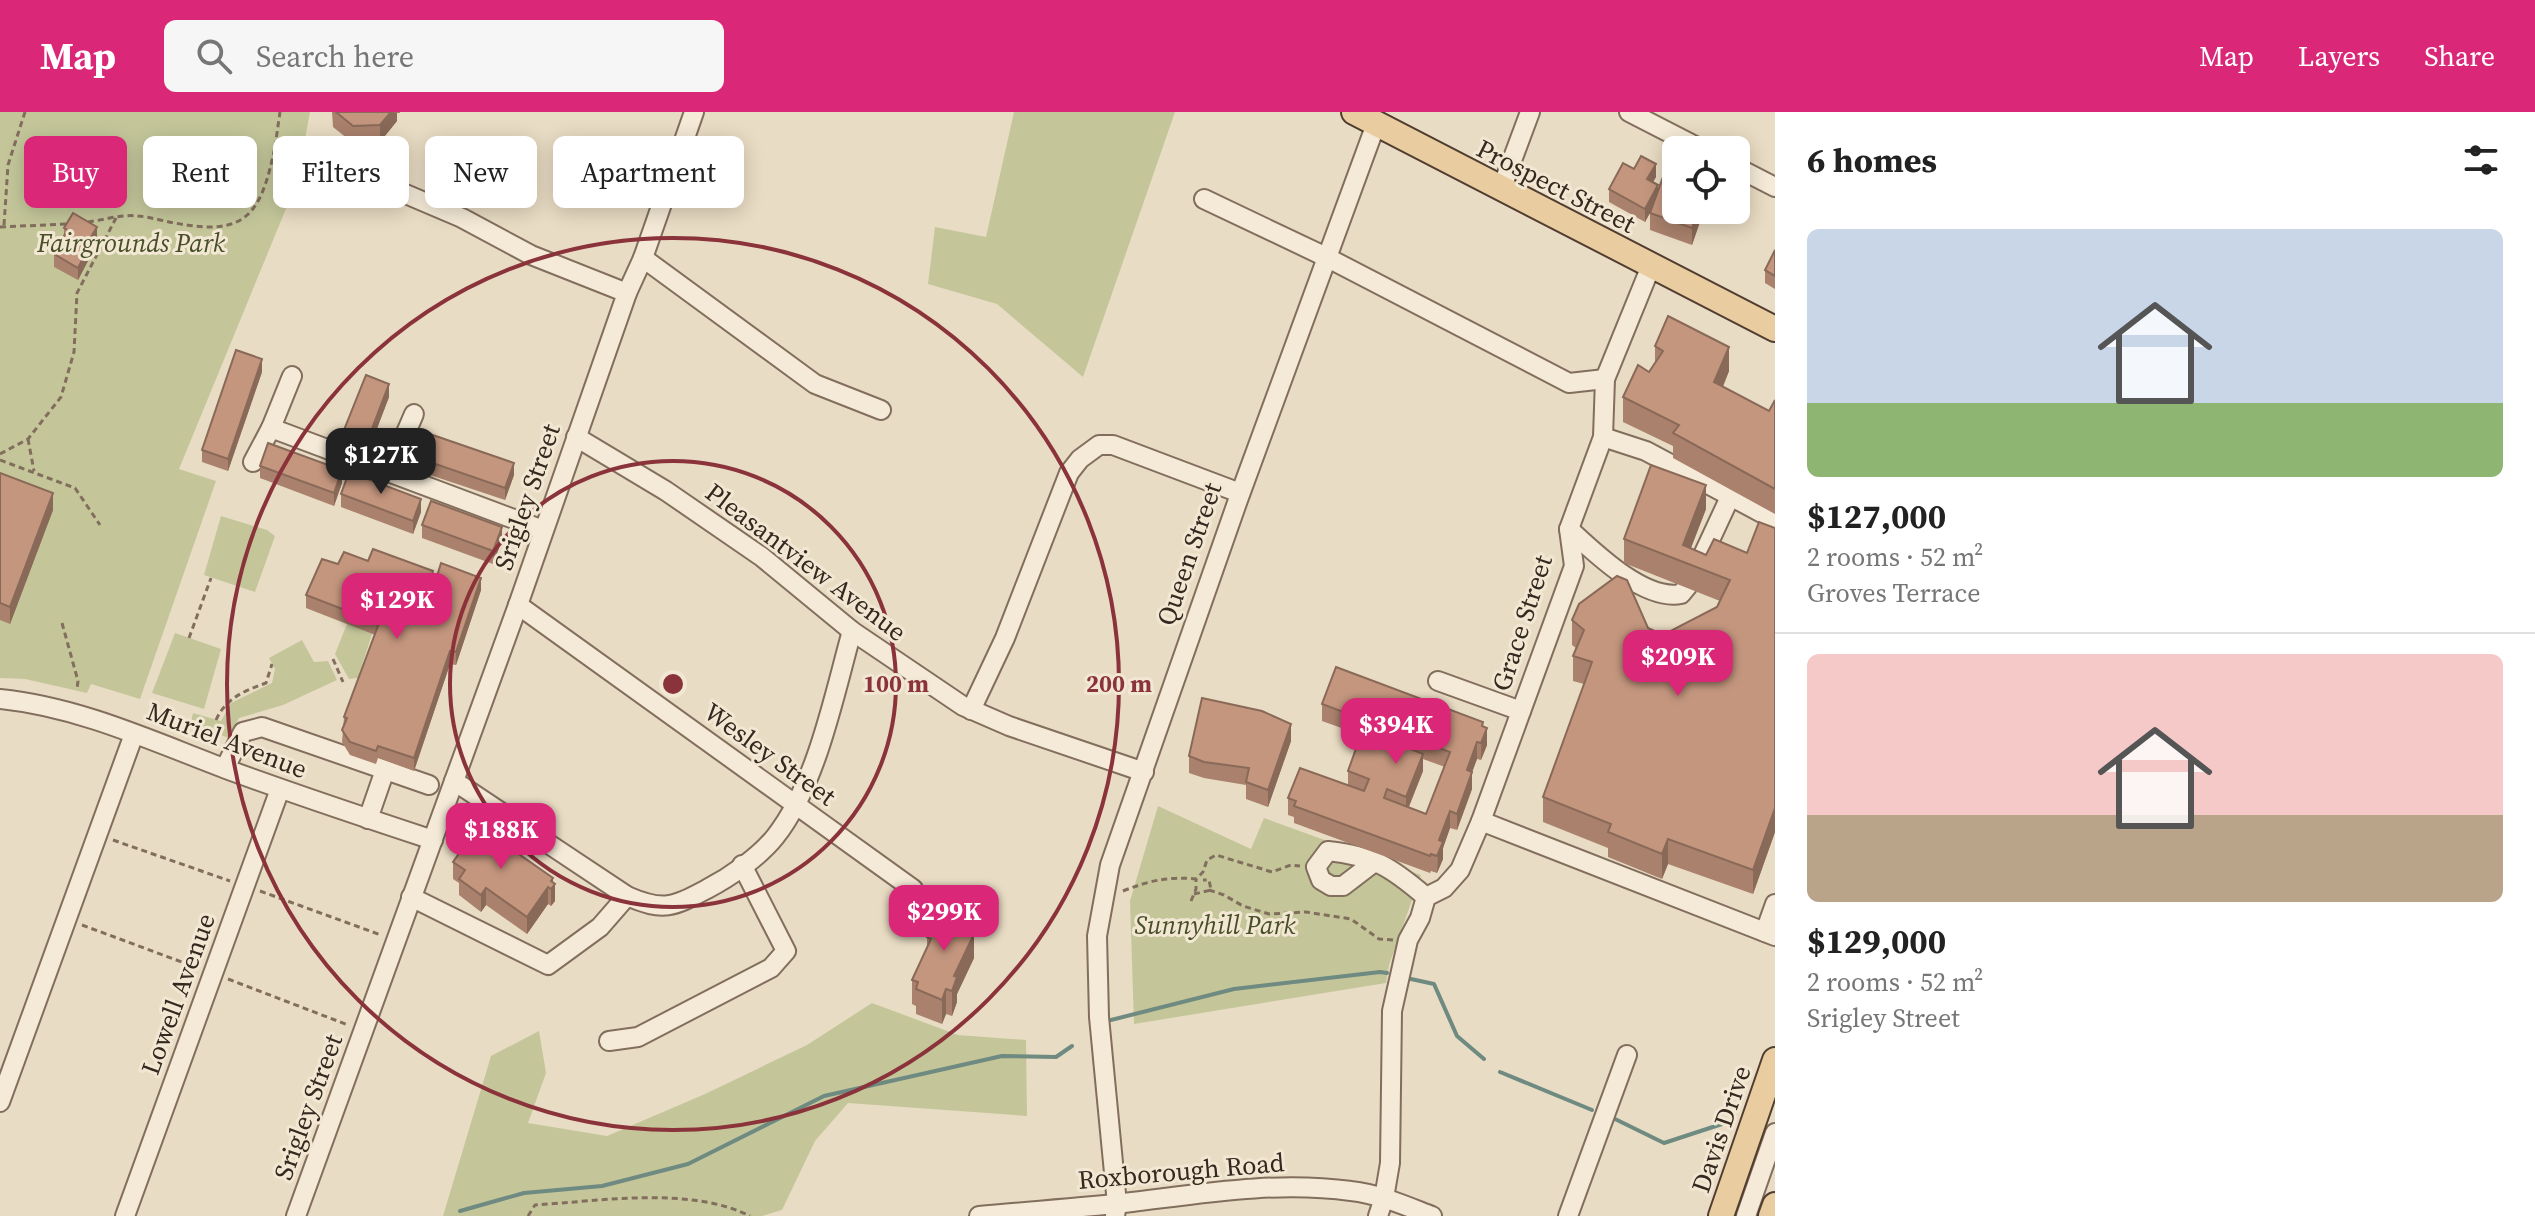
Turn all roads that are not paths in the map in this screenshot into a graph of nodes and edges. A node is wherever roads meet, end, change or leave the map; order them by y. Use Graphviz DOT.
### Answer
graph roads {
  1 [pos="694,112"];
  2 [pos="1354,112"];
  3 [pos="1530,112"];
  4 [pos="1638,114"];
  5 [pos="1378,118"];
  6 [pos="1678,136"];
  7 [pos="1750,174"];
  8 [pos="1775,187"];
  9 [pos="1501,190"];
  10 [pos="409,195"];
  11 [pos="1204,199"];
  12 [pos="1326,257"];
  13 [pos="643,258"];
  14 [pos="1651,266"];
  15 [pos="627,293"];
  16 [pos="1775,329"];
  17 [pos="292,376"];
  18 [pos="1605,379"];
  19 [pos="881,410"];
  20 [pos="414,414"];
  21 [pos="271,428"];
  22 [pos="576,437"];
  23 [pos="1603,437"];
  24 [pos="253,462"];
  25 [pos="389,472"];
  26 [pos="1240,493"];
  27 [pos="1730,497"];
  28 [pos="1775,520"];
  29 [pos="1569,529"];
  30 [pos="543,530"];
  31 [pos="518,605"];
  32 [pos="852,631"];
  33 [pos="1438,681"];
  34 [pos="0,699"];
  35 [pos="971,710"];
  36 [pos="1521,711"];
  37 [pos="134,734"];
  38 [pos="225,768"];
  39 [pos="385,770"];
  40 [pos="1144,772"];
  41 [pos="454,781"];
  42 [pos="429,785"];
  43 [pos="280,789"];
  44 [pos="795,804"];
  45 [pos="368,819"];
  46 [pos="1481,821"];
  47 [pos="433,840"];
  48 [pos="1377,860"];
  49 [pos="742,865"];
  50 [pos="913,889"];
  51 [pos="627,896"];
  52 [pos="411,897"];
  53 [pos="1426,897"];
  54 [pos="1775,904"];
  55 [pos="1770,934"];
  56 [pos="609,1041"];
  57 [pos="1627,1055"];
  58 [pos="1775,1060"];
  59 [pos="0,1102"];
  60 [pos="1775,1133"];
  61 [pos="1775,1205"];
  62 [pos="1381,1207"];
  63 [pos="1116,1210"];
  64 [pos="125,1216"];
  65 [pos="296,1216"];
  66 [pos="979,1216"];
  67 [pos="1432,1216"];
  68 [pos="1568,1216"];
  69 [pos="1721,1216"];
  70 [pos="1746,1216"];
  71 [pos="1771,1216"];
  1 -- 13 [label="street, Srigley Street"];
  2 -- 5 [label="main road, Prospect Street"];
  3 -- 9 [label="street"];
  4 -- 6 [label="street"];
  5 -- 9 [label="main road, Prospect Street"];
  5 -- 12 [label="street, Queen Street"];
  7 -- 8 [label="street"];
  9 -- 14 [label="main road, Prospect Street"];
  10 -- 15 [label="street"];
  11 -- 12 [label="street"];
  12 -- 18 [label="street"];
  12 -- 26 [label="street, Queen Street"];
  13 -- 15 [label="street, Srigley Street"];
  13 -- 19 [label="street"];
  14 -- 16 [label="main road, Prospect Street"];
  14 -- 18 [label="street, Grace Street"];
  15 -- 22 [label="street, Srigley Street"];
  17 -- 21 [label="street"];
  18 -- 23 [label="street, Grace Street"];
  20 -- 25 [label="street"];
  21 -- 24 [label="street"];
  21 -- 25 [label="street"];
  22 -- 30 [label="street, Srigley Street"];
  22 -- 32 [label="street, Pleasantview Avenue"];
  23 -- 27 [label="street"];
  23 -- 29 [label="street, Grace Street"];
  25 -- 30 [label="street"];
  26 -- 35 [label="street"];
  26 -- 40 [label="street, Queen Street"];
  27 -- 28 [label="street"];
  27 -- 29 [label="street"];
  29 -- 36 [label="street, Grace Street"];
  30 -- 31 [label="street, Srigley Street"];
  31 -- 41 [label="street, Srigley Street"];
  31 -- 44 [label="street, Wesley Street"];
  32 -- 35 [label="street, Pleasantview Avenue"];
  32 -- 44 [label="street"];
  33 -- 36 [label="street"];
  34 -- 37 [label="street, Muriel Avenue"];
  35 -- 40 [label="street, Pleasantview Avenue"];
  36 -- 46 [label="street, Grace Street"];
  37 -- 38 [label="street, Muriel Avenue"];
  37 -- 59 [label="street"];
  38 -- 39 [label="street"];
  38 -- 43 [label="street, Muriel Avenue"];
  39 -- 42 [label="street"];
  39 -- 45 [label="street"];
  40 -- 63 [label="street, Queen Street"];
  41 -- 47 [label="street, Srigley Street"];
  41 -- 51 [label="street"];
  43 -- 45 [label="street, Muriel Avenue"];
  43 -- 64 [label="street, Lowell Avenue"];
  44 -- 49 [label="street"];
  44 -- 50 [label="street, Wesley Street"];
  45 -- 47 [label="street, Muriel Avenue"];
  46 -- 53 [label="street, Grace Street"];
  46 -- 55 [label="street"];
  47 -- 52 [label="street, Srigley Street"];
  48 -- 48 [label="street"];
  48 -- 53 [label="street"];
  49 -- 51 [label="street"];
  49 -- 56 [label="street"];
  51 -- 52 [label="street"];
  52 -- 65 [label="street, Srigley Street"];
  53 -- 62 [label="street"];
  54 -- 55 [label="street"];
  57 -- 68 [label="street"];
  58 -- 69 [label="main road, Davis Drive"];
  60 -- 70 [label="street"];
  61 -- 71 [label="main road"];
  62 -- 63 [label="street, Roxborough Road"];
  62 -- 67 [label="street, Roxborough Road"];
  63 -- 66 [label="street, Roxborough Road"];
}
